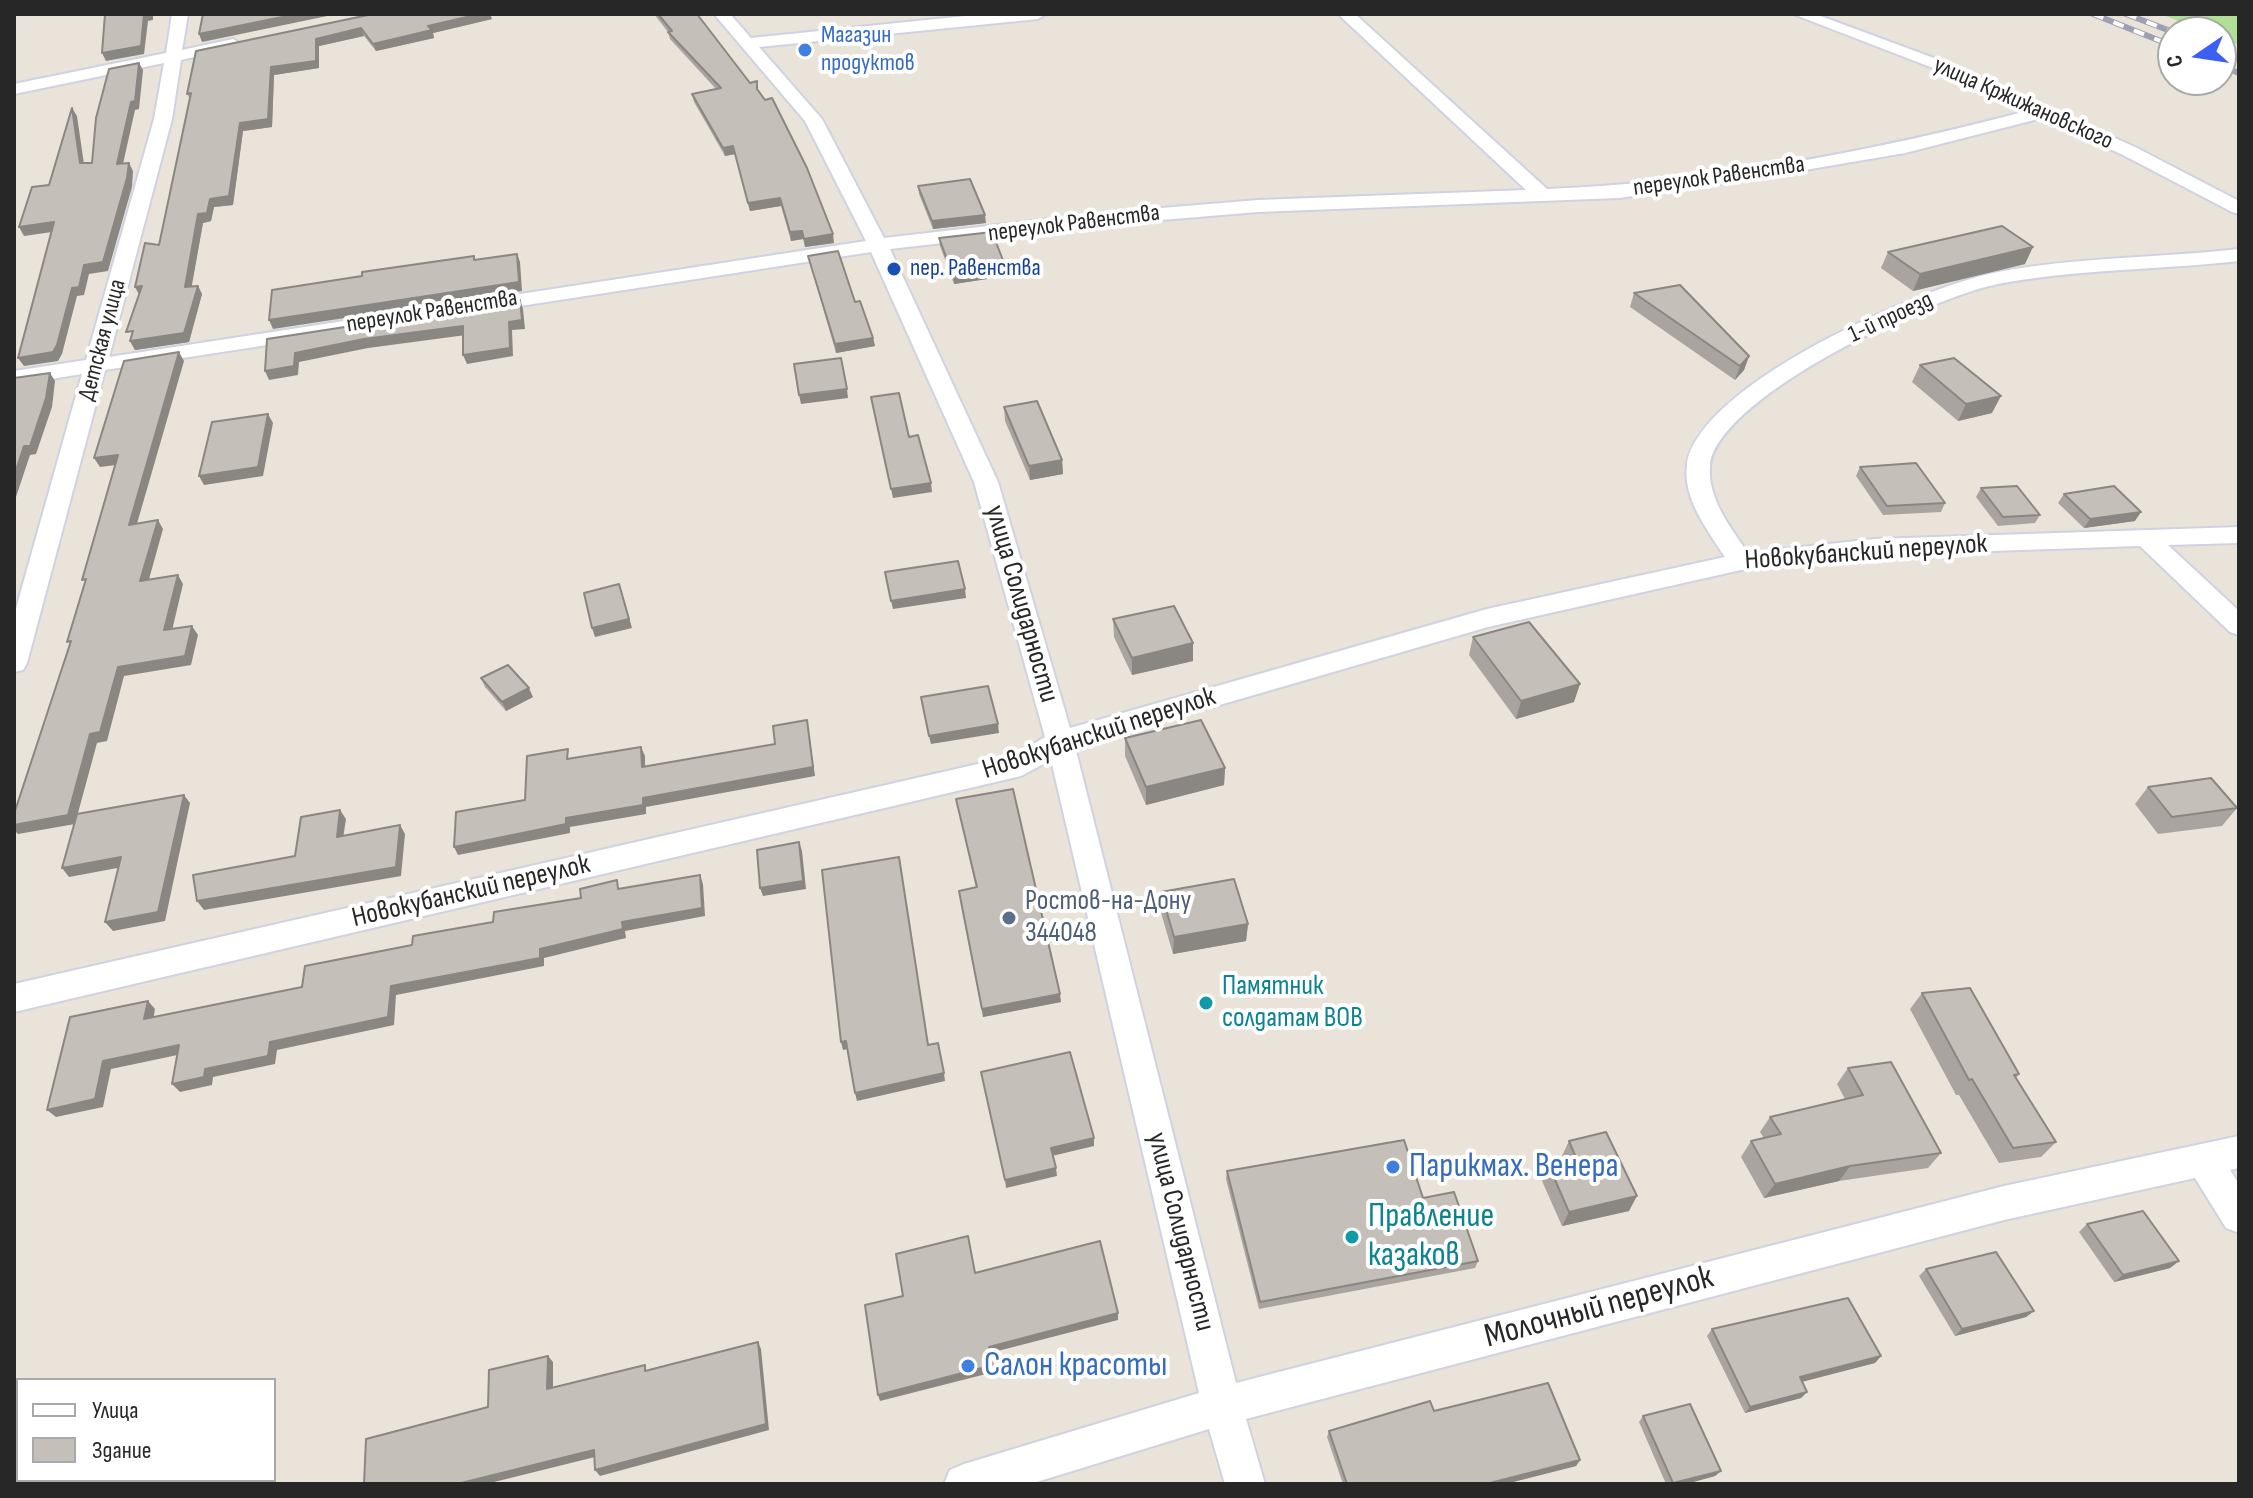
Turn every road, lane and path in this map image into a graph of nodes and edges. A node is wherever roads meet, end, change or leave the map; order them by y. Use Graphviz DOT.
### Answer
graph roads {
  1 [pos="180,14"];
  2 [pos="722,14"];
  3 [pos="1038,14"];
  4 [pos="1346,14"];
  5 [pos="1801,14"];
  6 [pos="251,40"];
  7 [pos="750,43"];
  8 [pos="174,56"];
  9 [pos="14,89"];
  10 [pos="2040,113"];
  11 [pos="1543,196"];
  12 [pos="2239,208"];
  13 [pos="878,245"];
  14 [pos="2239,255"];
  15 [pos="96,365"];
  16 [pos="14,378"];
  17 [pos="2239,535"];
  18 [pos="2146,538"];
  19 [pos="1741,562"];
  20 [pos="2239,626"];
  21 [pos="14,663"];
  22 [pos="1060,741"];
  23 [pos="14,998"];
  24 [pos="2239,1152"];
  25 [pos="2203,1159"];
  26 [pos="2239,1216"];
  27 [pos="1222,1406"];
  28 [pos="964,1484"];
  29 [pos="1245,1484"];
  1 -- 8 [label="street, Детская улица"];
  2 -- 7 [label="street, улица Солидарности"];
  3 -- 7 [label="street"];
  4 -- 11 [label="street"];
  5 -- 10 [label="street, улица Кржижановского"];
  6 -- 8 [label="street"];
  7 -- 13 [label="street, улица Солидарности"];
  8 -- 9 [label="street"];
  8 -- 15 [label="street, Детская улица"];
  10 -- 11 [label="street, переулок Равенства"];
  10 -- 12 [label="street, улица Кржижановского"];
  11 -- 13 [label="street, переулок Равенства"];
  13 -- 15 [label="street, переулок Равенства"];
  13 -- 22 [label="street, улица Солидарности"];
  14 -- 19 [label="street, 1-й проезд"];
  15 -- 16 [label="street, переулок Равенства"];
  15 -- 21 [label="street, Детская улица"];
  17 -- 18 [label="street, Новокубанский переулок"];
  18 -- 19 [label="street, Новокубанский переулок"];
  18 -- 20 [label="street"];
  19 -- 22 [label="street, Новокубанский переулок"];
  22 -- 23 [label="street, Новокубанский переулок"];
  22 -- 27 [label="street, улица Солидарности"];
  24 -- 25 [label="street, Молочный переулок"];
  25 -- 26 [label="street"];
  25 -- 27 [label="street, Молочный переулок"];
  27 -- 28 [label="street, Молочный переулок"];
  27 -- 29 [label="street, улица Солидарности"];
}
